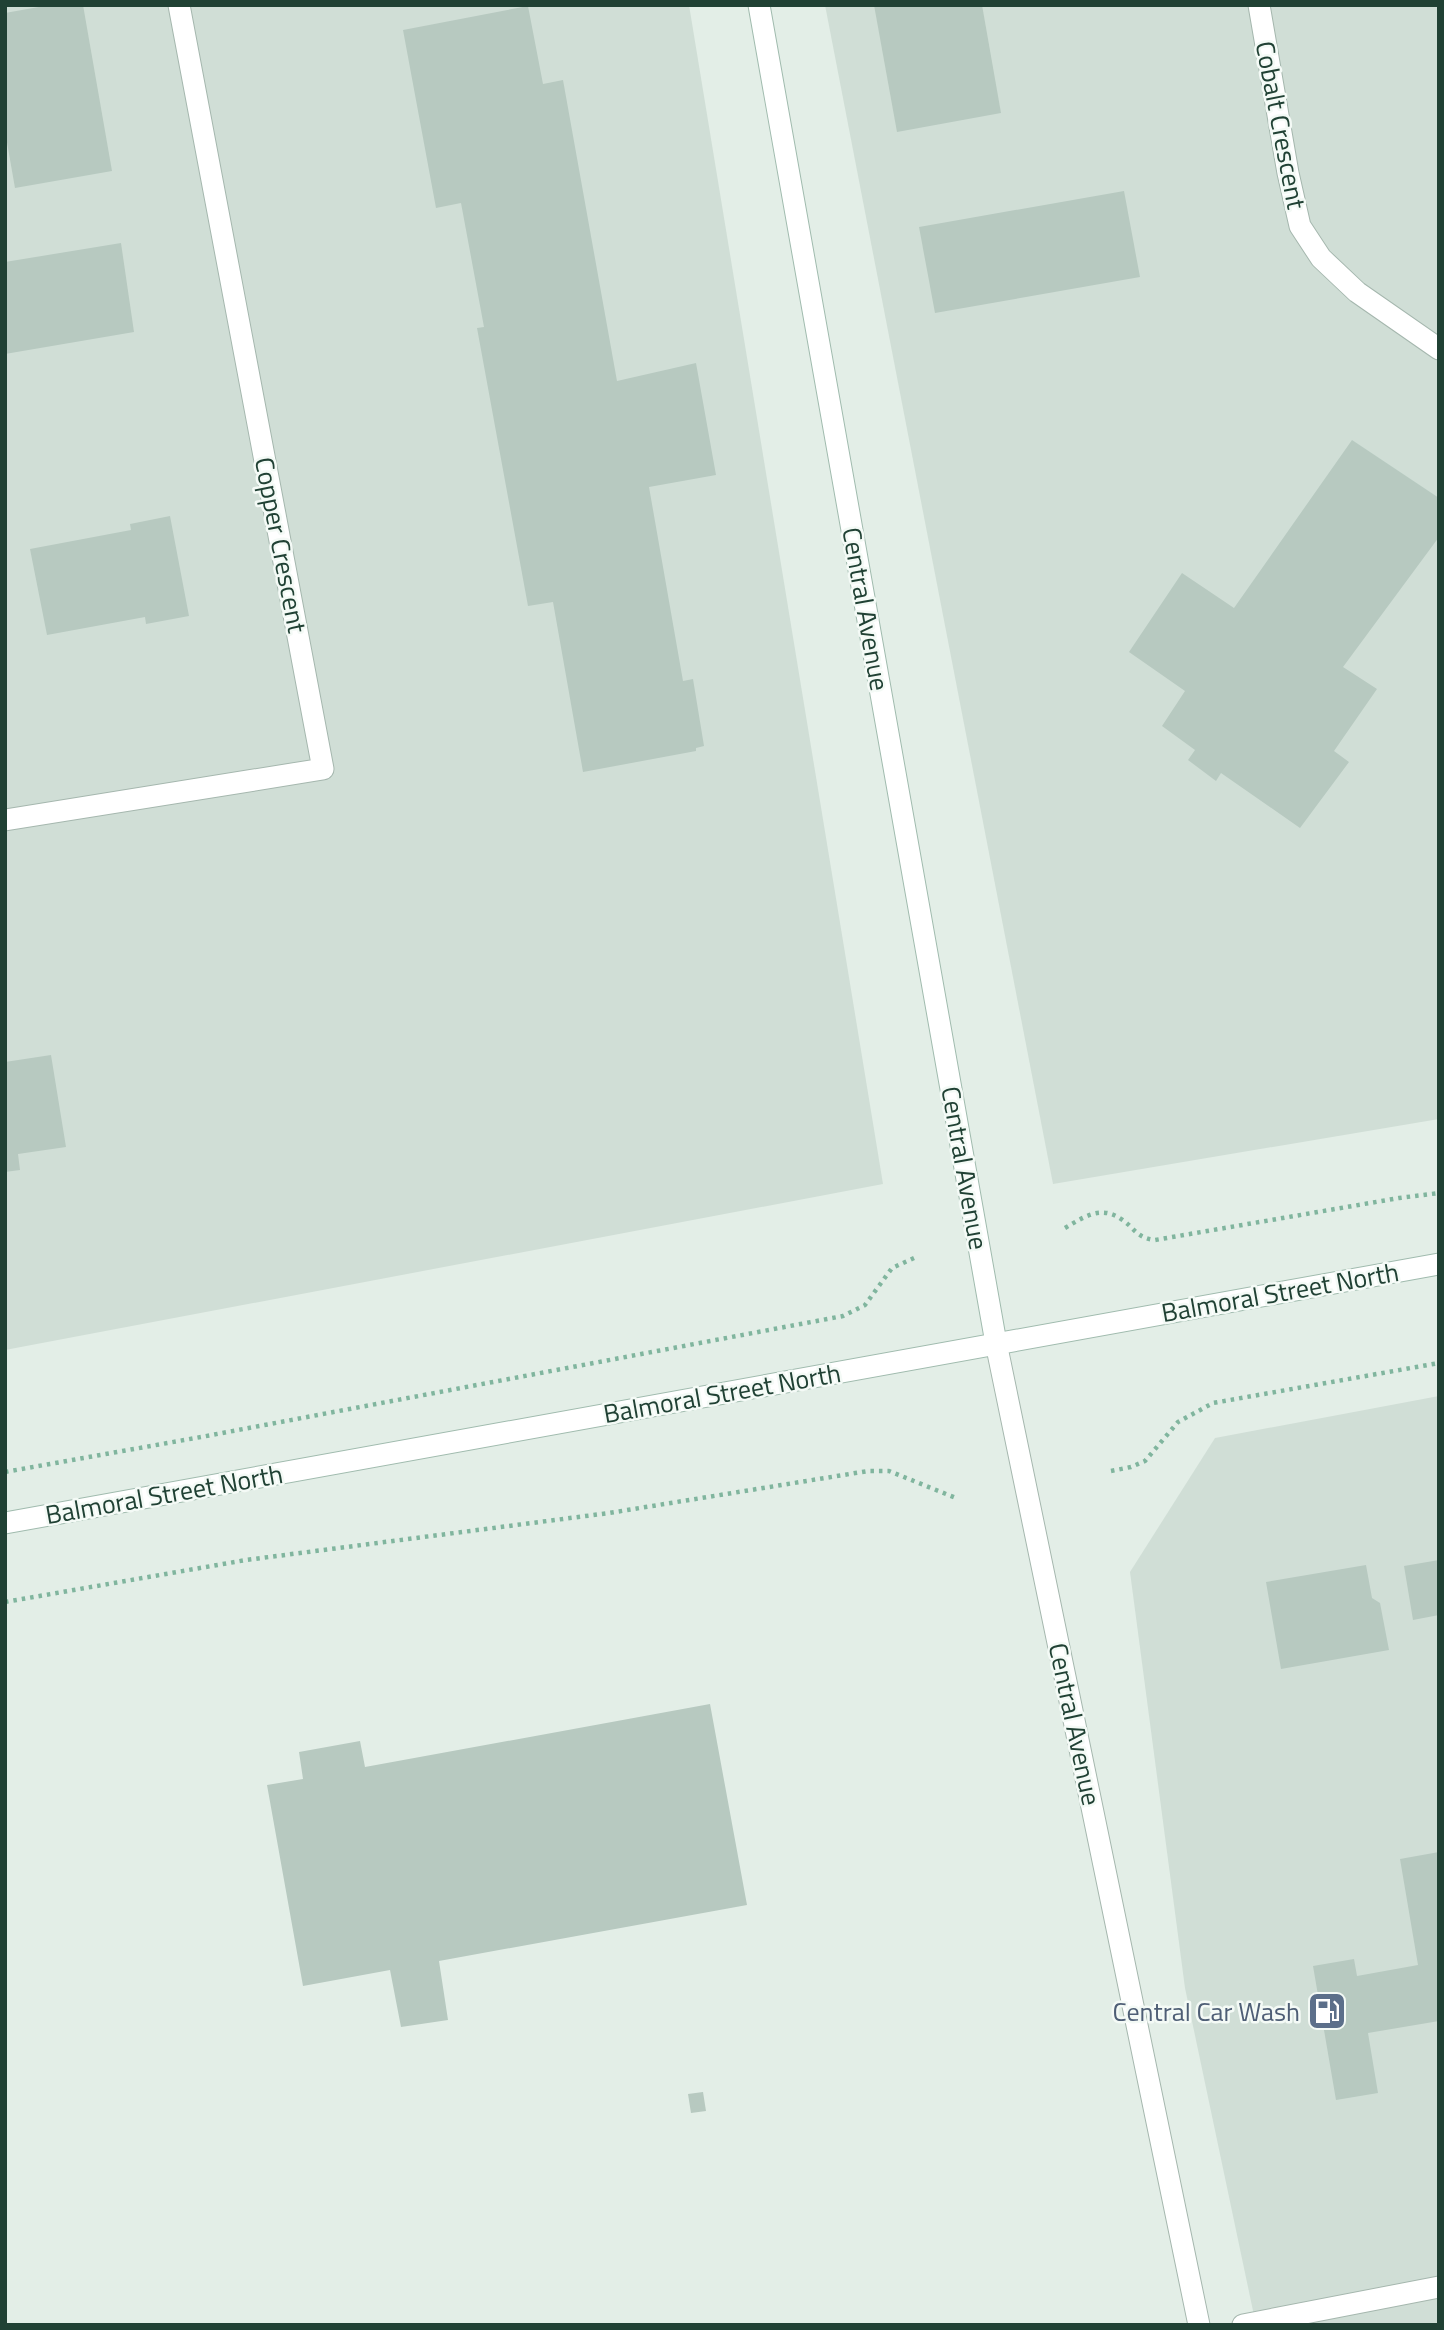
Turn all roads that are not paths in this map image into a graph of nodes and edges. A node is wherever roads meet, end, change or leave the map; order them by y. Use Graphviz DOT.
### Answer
graph roads {
  1 [pos="179,5"];
  2 [pos="759,5"];
  3 [pos="1259,5"];
  4 [pos="1439,349"];
  5 [pos="5,820"];
  6 [pos="1439,1264"];
  7 [pos="996,1343"];
  8 [pos="5,1523"];
  9 [pos="1439,2287"];
  10 [pos="1199,2325"];
  11 [pos="1243,2325"];
  1 -- 5 [label="main road, Copper Crescent"];
  2 -- 7 [label="main road, Central Avenue"];
  3 -- 4 [label="main road, Cobalt Crescent"];
  6 -- 7 [label="main road, Balmoral Street North"];
  7 -- 8 [label="main road, Balmoral Street North"];
  7 -- 10 [label="main road, Central Avenue"];
  9 -- 11 [label="main road"];
}
